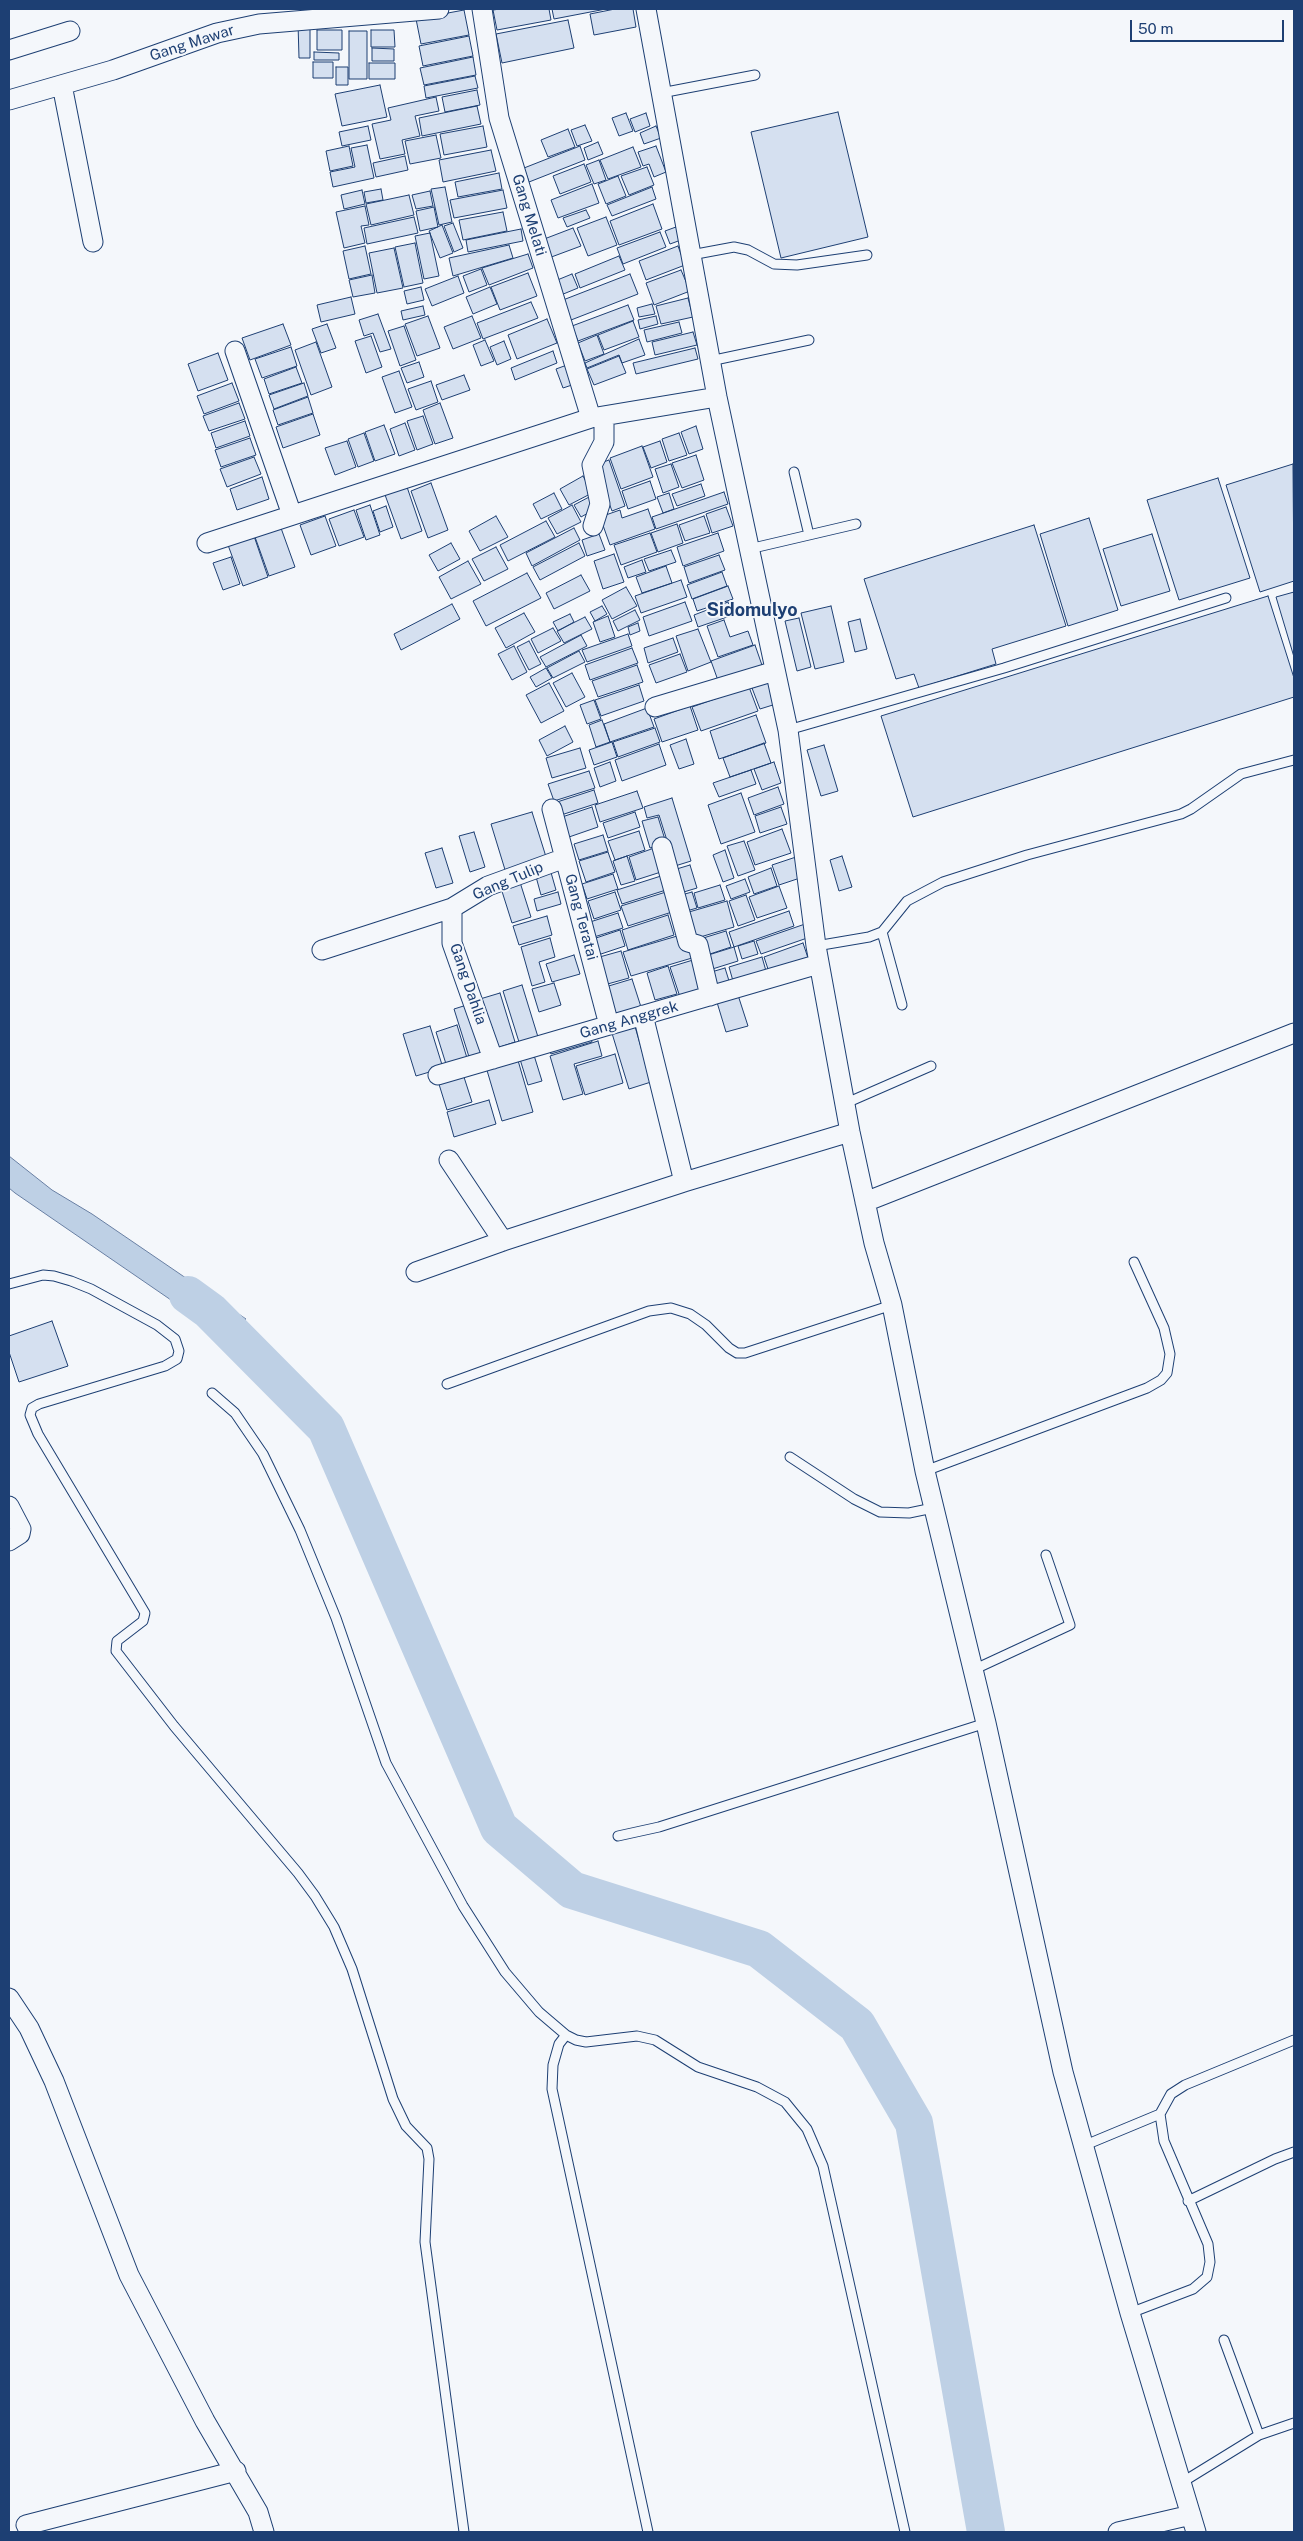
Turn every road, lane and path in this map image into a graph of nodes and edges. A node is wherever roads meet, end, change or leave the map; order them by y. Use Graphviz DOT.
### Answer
graph roads {
  1 [pos="440,9"];
  2 [pos="482,9"];
  3 [pos="646,9"];
  4 [pos="70,31"];
  5 [pos="9,50"];
  6 [pos="755,75"];
  7 [pos="62,85"];
  8 [pos="662,94"];
  9 [pos="9,100"];
  10 [pos="93,242"];
  11 [pos="691,255"];
  12 [pos="867,255"];
  13 [pos="809,340"];
  14 [pos="235,351"];
  15 [pos="710,361"];
  16 [pos="717,397"];
  17 [pos="597,417"];
  18 [pos="794,472"];
  19 [pos="292,515"];
  20 [pos="856,524"];
  21 [pos="594,526"];
  22 [pos="809,535"];
  23 [pos="206,544"];
  24 [pos="748,549"];
  25 [pos="1226,598"];
  26 [pos="775,671"];
  27 [pos="655,707"];
  28 [pos="788,730"];
  29 [pos="1294,760"];
  30 [pos="552,809"];
  31 [pos="662,847"];
  32 [pos="565,858"];
  33 [pos="452,908"];
  34 [pos="882,932"];
  35 [pos="322,950"];
  36 [pos="818,955"];
  37 [pos="710,996"];
  38 [pos="902,1005"];
  39 [pos="643,1015"];
  40 [pos="609,1025"];
  41 [pos="1294,1034"];
  42 [pos="493,1059"];
  43 [pos="931,1066"];
  44 [pos="438,1075"];
  45 [pos="844,1104"];
  46 [pos="850,1132"];
  47 [pos="449,1160"];
  48 [pos="684,1182"];
  49 [pos="865,1202"];
  50 [pos="503,1241"];
  51 [pos="1134,1262"];
  52 [pos="416,1272"];
  53 [pos="9,1284"];
  54 [pos="892,1305"];
  55 [pos="447,1384"];
  56 [pos="212,1392"];
  57 [pos="790,1457"];
  58 [pos="925,1471"];
  59 [pos="9,1506"];
  60 [pos="933,1508"];
  61 [pos="9,1541"];
  62 [pos="1046,1555"];
  63 [pos="973,1670"];
  64 [pos="986,1723"];
  65 [pos="618,1836"];
  66 [pos="9,1998"];
  67 [pos="566,2036"];
  68 [pos="1294,2040"];
  69 [pos="1160,2114"];
  70 [pos="1083,2146"];
  71 [pos="1294,2152"];
  72 [pos="1188,2201"];
  73 [pos="1130,2313"];
  74 [pos="1224,2340"];
  75 [pos="1294,2422"];
  76 [pos="1260,2435"];
  77 [pos="236,2471"];
  78 [pos="1181,2483"];
  79 [pos="1193,2524"];
  80 [pos="26,2525"];
  81 [pos="264,2532"];
  82 [pos="464,2532"];
  83 [pos="648,2532"];
  84 [pos="906,2532"];
  85 [pos="1118,2532"];
  1 -- 7 [label="street, Gang Mawar"];
  2 -- 17 [label="street, Gang Melati"];
  3 -- 8 [label="street"];
  4 -- 5 [label="street"];
  6 -- 8 [label="lane"];
  7 -- 9 [label="street, Gang Mawar"];
  7 -- 10 [label="street"];
  8 -- 11 [label="street"];
  11 -- 12 [label="lane"];
  11 -- 15 [label="street"];
  13 -- 15 [label="lane"];
  14 -- 19 [label="street"];
  15 -- 16 [label="street"];
  16 -- 17 [label="street"];
  16 -- 24 [label="street"];
  17 -- 19 [label="street"];
  17 -- 21 [label="street, Gang Melati"];
  18 -- 22 [label="lane"];
  19 -- 23 [label="street"];
  20 -- 22 [label="lane"];
  22 -- 24 [label="lane"];
  24 -- 26 [label="street"];
  25 -- 28 [label="lane"];
  26 -- 27 [label="street"];
  26 -- 28 [label="street"];
  28 -- 36 [label="street"];
  29 -- 34 [label="lane"];
  30 -- 32 [label="street, Gang Teratai"];
  31 -- 37 [label="street"];
  32 -- 33 [label="street, Gang Tulip"];
  32 -- 40 [label="street, Gang Teratai"];
  33 -- 35 [label="street, Gang Tulip"];
  33 -- 42 [label="street, Gang Dahlia"];
  34 -- 36 [label="lane"];
  34 -- 38 [label="lane"];
  36 -- 37 [label="street, Gang Anggrek"];
  36 -- 45 [label="street"];
  37 -- 39 [label="street, Gang Anggrek"];
  39 -- 40 [label="street, Gang Anggrek"];
  39 -- 48 [label="street"];
  40 -- 42 [label="street, Gang Anggrek"];
  41 -- 49 [label="street"];
  42 -- 44 [label="street, Gang Anggrek"];
  43 -- 45 [label="lane"];
  45 -- 46 [label="street"];
  46 -- 48 [label="street"];
  46 -- 49 [label="street"];
  47 -- 50 [label="street"];
  48 -- 50 [label="street"];
  49 -- 54 [label="street"];
  50 -- 52 [label="street"];
  51 -- 58 [label="lane"];
  53 -- 82 [label="lane"];
  54 -- 55 [label="lane"];
  54 -- 58 [label="street"];
  56 -- 67 [label="lane"];
  57 -- 60 [label="lane"];
  58 -- 60 [label="street"];
  59 -- 61 [label="street"];
  60 -- 63 [label="street"];
  62 -- 63 [label="lane"];
  63 -- 64 [label="street"];
  64 -- 65 [label="lane"];
  64 -- 70 [label="street"];
  66 -- 77 [label="street"];
  67 -- 83 [label="lane"];
  67 -- 84 [label="lane"];
  68 -- 69 [label="lane"];
  69 -- 70 [label="lane"];
  69 -- 72 [label="lane"];
  70 -- 73 [label="street"];
  71 -- 72 [label="lane"];
  72 -- 73 [label="lane"];
  73 -- 78 [label="street"];
  74 -- 76 [label="lane"];
  75 -- 76 [label="lane"];
  76 -- 78 [label="lane"];
  77 -- 80 [label="street"];
  77 -- 81 [label="street"];
  78 -- 79 [label="street"];
  79 -- 85 [label="street"];
}
